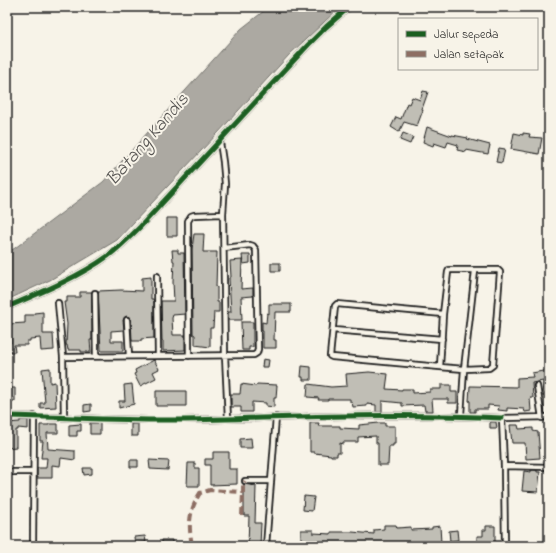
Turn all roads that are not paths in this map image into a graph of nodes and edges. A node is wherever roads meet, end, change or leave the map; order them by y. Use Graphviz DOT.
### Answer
graph roads {
  1 [pos="349,7"];
  2 [pos="220,142"];
  3 [pos="224,214"];
  4 [pos="224,248"];
  5 [pos="475,271"];
  6 [pos="157,276"];
  7 [pos="95,293"];
  8 [pos="58,302"];
  9 [pos="7,307"];
  10 [pos="444,314"];
  11 [pos="127,320"];
  12 [pos="333,330"];
  13 [pos="442,339"];
  14 [pos="96,356"];
  15 [pos="129,356"];
  16 [pos="158,356"];
  17 [pos="188,356"];
  18 [pos="224,356"];
  19 [pos="63,357"];
  20 [pos="440,367"];
  21 [pos="464,369"];
  22 [pos="537,386"];
  23 [pos="461,415"];
  24 [pos="7,416"];
  25 [pos="34,416"];
  26 [pos="64,417"];
  27 [pos="276,417"];
  28 [pos="502,418"];
  29 [pos="542,418"];
  30 [pos="549,418"];
  31 [pos="228,419"];
  32 [pos="504,466"];
  33 [pos="549,466"];
  34 [pos="7,472"];
  35 [pos="33,472"];
  36 [pos="245,481"];
  37 [pos="270,481"];
  38 [pos="33,546"];
  39 [pos="266,546"];
  40 [pos="505,546"];
  1 -- 2 [label="street"];
  2 -- 3 [label="street"];
  2 -- 9 [label="street"];
  3 -- 4 [label="street"];
  3 -- 17 [label="street"];
  4 -- 18 [label="street"];
  4 -- 18 [label="street"];
  5 -- 10 [label="street"];
  5 -- 21 [label="street"];
  5 -- 21 [label="street"];
  6 -- 16 [label="street"];
  7 -- 14 [label="street"];
  8 -- 19 [label="street"];
  10 -- 12 [label="street"];
  10 -- 13 [label="street"];
  11 -- 15 [label="street"];
  12 -- 13 [label="street"];
  12 -- 20 [label="street"];
  13 -- 20 [label="street"];
  14 -- 15 [label="street"];
  14 -- 19 [label="street"];
  15 -- 16 [label="street"];
  16 -- 17 [label="street"];
  17 -- 18 [label="street"];
  18 -- 31 [label="street"];
  19 -- 26 [label="street"];
  20 -- 21 [label="street"];
  21 -- 23 [label="street"];
  22 -- 29 [label="street"];
  23 -- 27 [label="street"];
  23 -- 28 [label="street"];
  24 -- 25 [label="street"];
  25 -- 26 [label="street"];
  25 -- 35 [label="street"];
  26 -- 31 [label="street"];
  27 -- 31 [label="street"];
  27 -- 37 [label="street"];
  28 -- 29 [label="street"];
  28 -- 32 [label="street"];
  29 -- 30 [label="street"];
  32 -- 33 [label="street"];
  32 -- 40 [label="street"];
  34 -- 35 [label="street"];
  35 -- 38 [label="street"];
  36 -- 37 [label="street"];
  37 -- 39 [label="street"];
}
